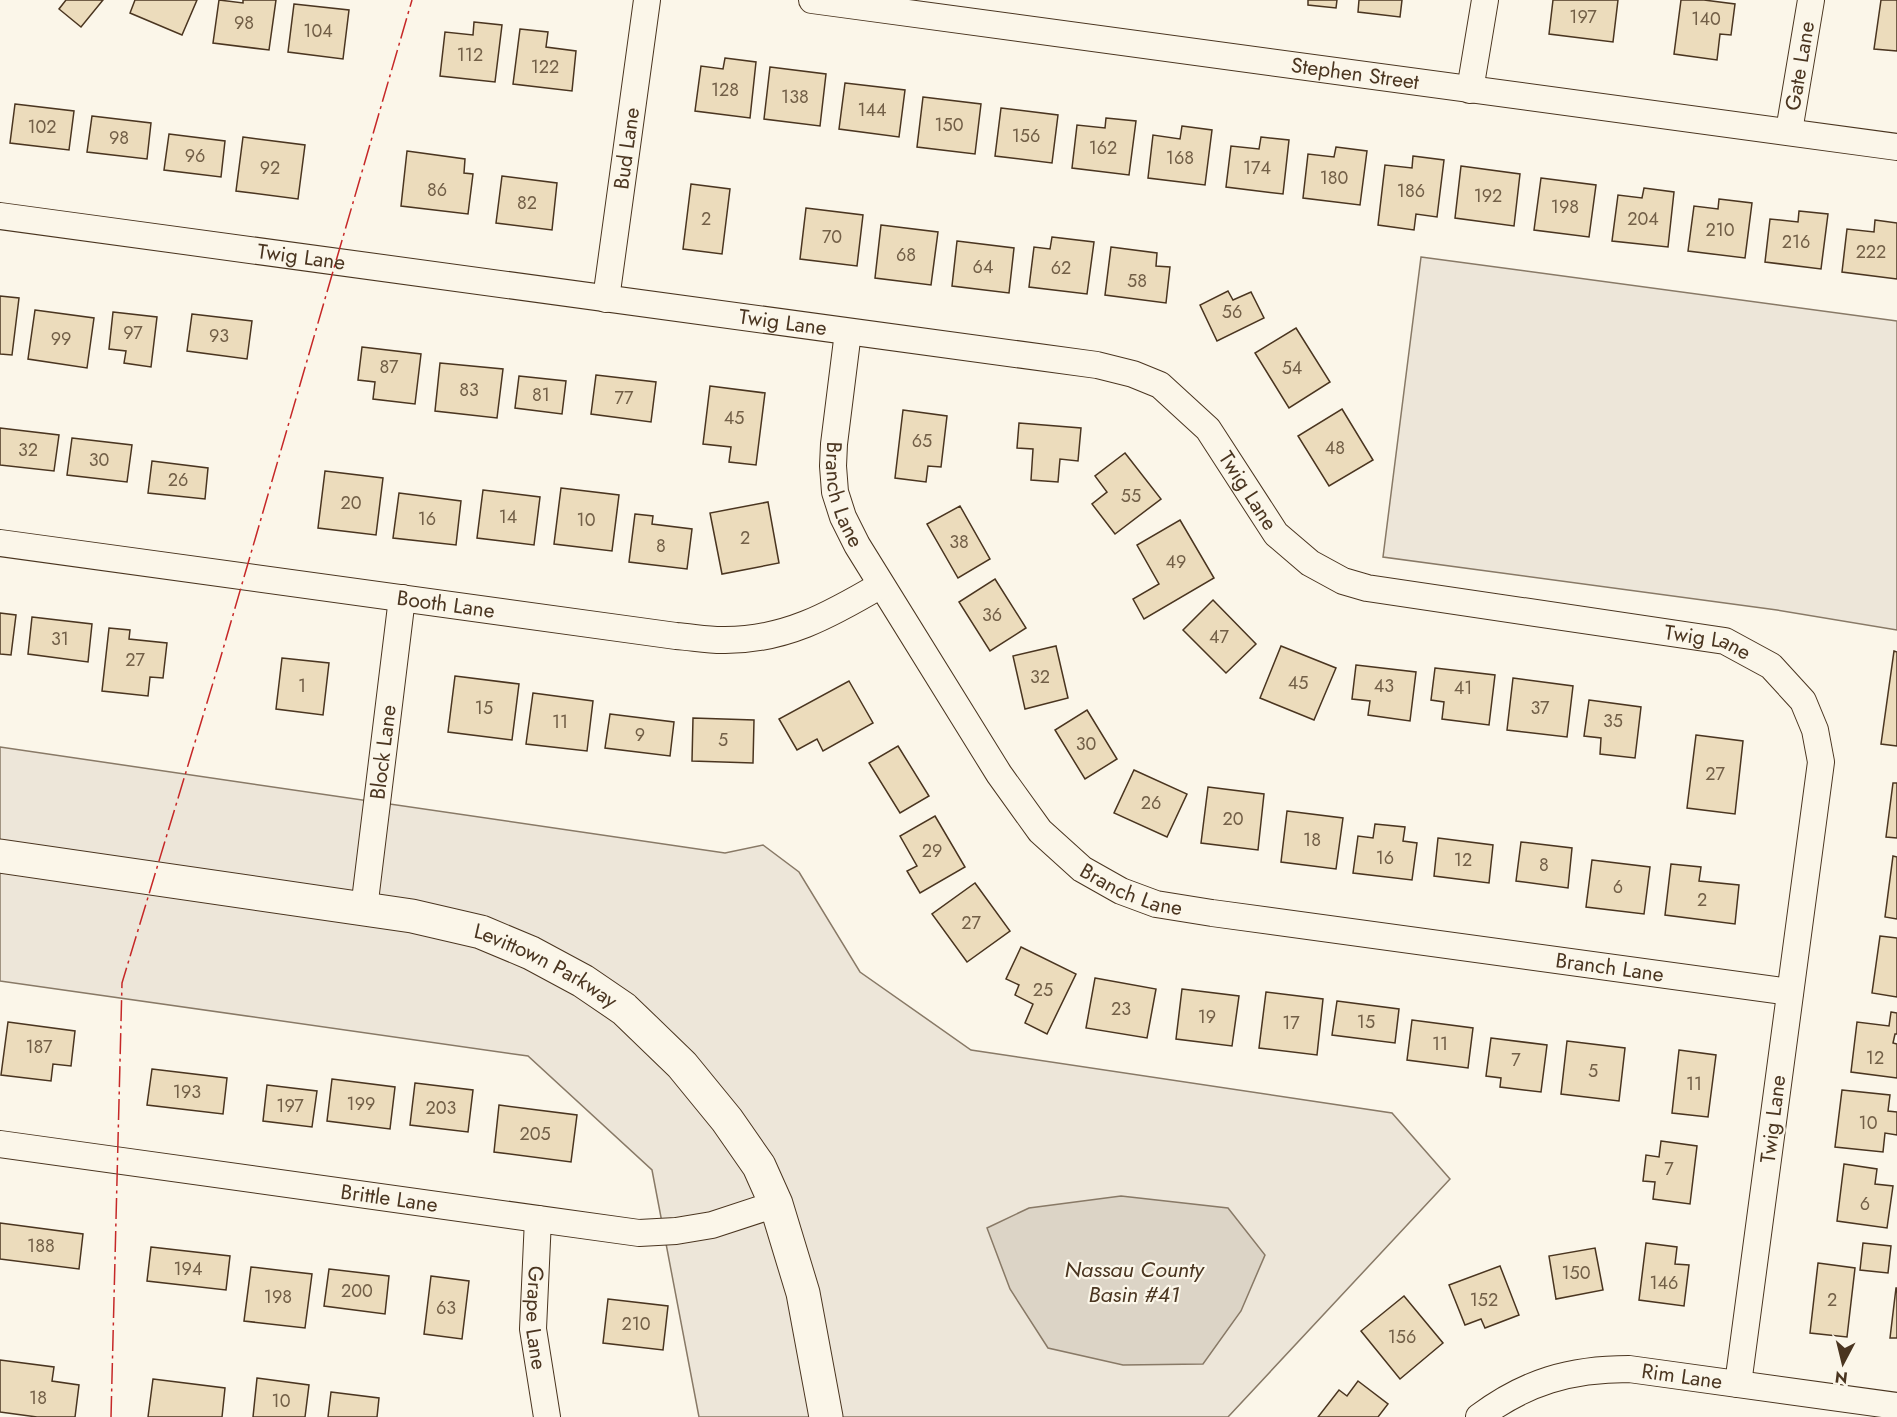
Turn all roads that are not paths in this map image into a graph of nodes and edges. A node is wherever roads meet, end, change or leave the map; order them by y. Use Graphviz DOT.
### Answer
graph roads {
  1 [pos="647,0"];
  2 [pos="812,0"];
  3 [pos="1485,0"];
  4 [pos="1811,0"];
  5 [pos="973,11"];
  6 [pos="1470,90"];
  7 [pos="1790,131"];
  8 [pos="1897,147"];
  9 [pos="0,216"];
  10 [pos="606,299"];
  11 [pos="848,332"];
  12 [pos="0,543"];
  13 [pos="881,585"];
  14 [pos="402,598"];
  15 [pos="0,856"];
  16 [pos="364,909"];
  17 [pos="1790,992"];
  18 [pos="0,1144"];
  19 [pos="776,1204"];
  20 [pos="538,1219"];
  21 [pos="1738,1384"];
  22 [pos="1897,1406"];
  23 [pos="547,1417"];
  24 [pos="826,1417"];
  25 [pos="1479,1417"];
  1 -- 10 [label="street, Bud Lane"];
  2 -- 5 [label="street, Stephen Street"];
  3 -- 6 [label="street"];
  4 -- 7 [label="street, Gate Lane"];
  5 -- 6 [label="street, Stephen Street"];
  6 -- 7 [label="street, Stephen Street"];
  7 -- 8 [label="street, Stephen Street"];
  9 -- 10 [label="street, Twig Lane"];
  10 -- 11 [label="street, Twig Lane"];
  11 -- 13 [label="street, Branch Lane"];
  11 -- 17 [label="street, Twig Lane"];
  12 -- 14 [label="street, Booth Lane"];
  13 -- 14 [label="street, Booth Lane"];
  13 -- 17 [label="street, Branch Lane"];
  14 -- 16 [label="street, Block Lane"];
  15 -- 16 [label="street, Levittown Parkway"];
  16 -- 19 [label="street, Levittown Parkway"];
  17 -- 21 [label="street, Twig Lane"];
  18 -- 20 [label="street, Brittle Lane"];
  19 -- 20 [label="street, Brittle Lane"];
  19 -- 24 [label="street, Levittown Parkway"];
  20 -- 23 [label="street, Grape Lane"];
  21 -- 22 [label="street, Rim Lane"];
  21 -- 25 [label="street, Rim Lane"];
}
